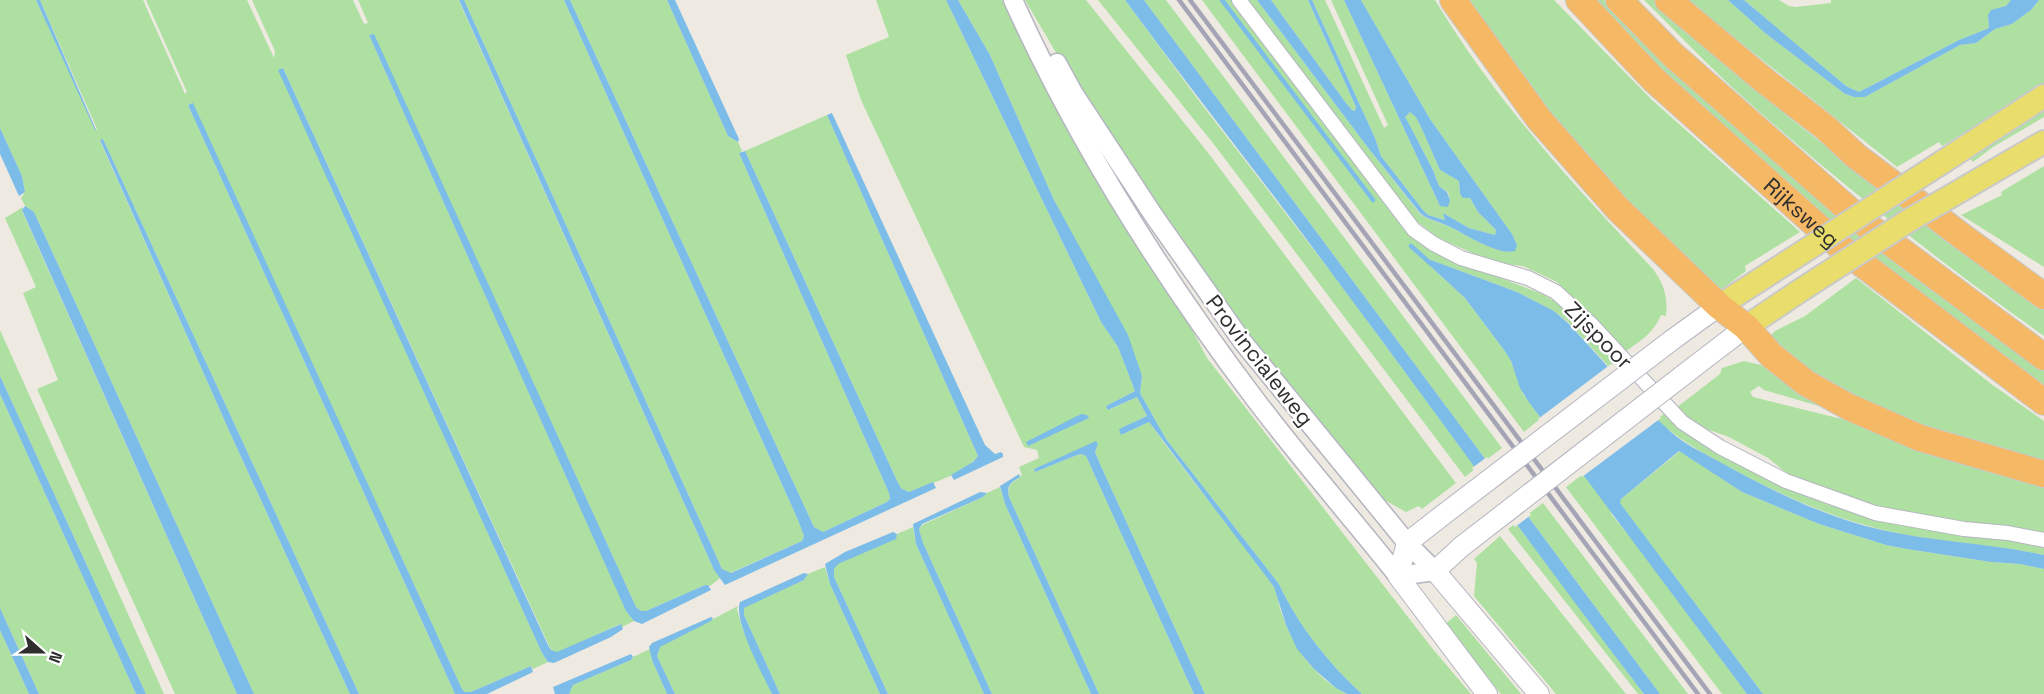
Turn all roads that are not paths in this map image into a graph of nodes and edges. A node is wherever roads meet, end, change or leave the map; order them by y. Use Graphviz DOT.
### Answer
graph roads {
  1 [pos="1014,0"];
  2 [pos="1239,0"];
  3 [pos="1453,0"];
  4 [pos="1579,0"];
  5 [pos="1619,0"];
  6 [pos="1668,0"];
  7 [pos="2044,96"];
  8 [pos="2044,142"];
  9 [pos="2044,296"];
  10 [pos="1719,306"];
  11 [pos="1746,327"];
  12 [pos="2044,357"];
  13 [pos="2044,402"];
  14 [pos="2044,474"];
  15 [pos="2044,540"];
  16 [pos="1407,543"];
  17 [pos="1435,571"];
  18 [pos="1398,576"];
  19 [pos="1487,694"];
  20 [pos="1539,694"];
  1 -- 16 [label="street, Provincialeweg"];
  1 -- 18 [label="street, Provincialeweg"];
  2 -- 15 [label="street, Zijspoor"];
  3 -- 10 [label="highway"];
  4 -- 13 [label="highway, Rijksweg"];
  5 -- 12 [label="highway, Rijksweg"];
  6 -- 9 [label="highway"];
  7 -- 10 [label="main road, bridge"];
  8 -- 11 [label="main road, bridge"];
  10 -- 11 [label="highway"];
  10 -- 16 [label="main road, bridge"];
  11 -- 14 [label="highway"];
  11 -- 17 [label="main road, bridge"];
  16 -- 17 [label="street, Provincialeweg"];
  16 -- 18 [label="main road"];
  17 -- 18 [label="street"];
  17 -- 20 [label="main road, Provincialeweg"];
  18 -- 19 [label="main road, Provincialeweg"];
}
